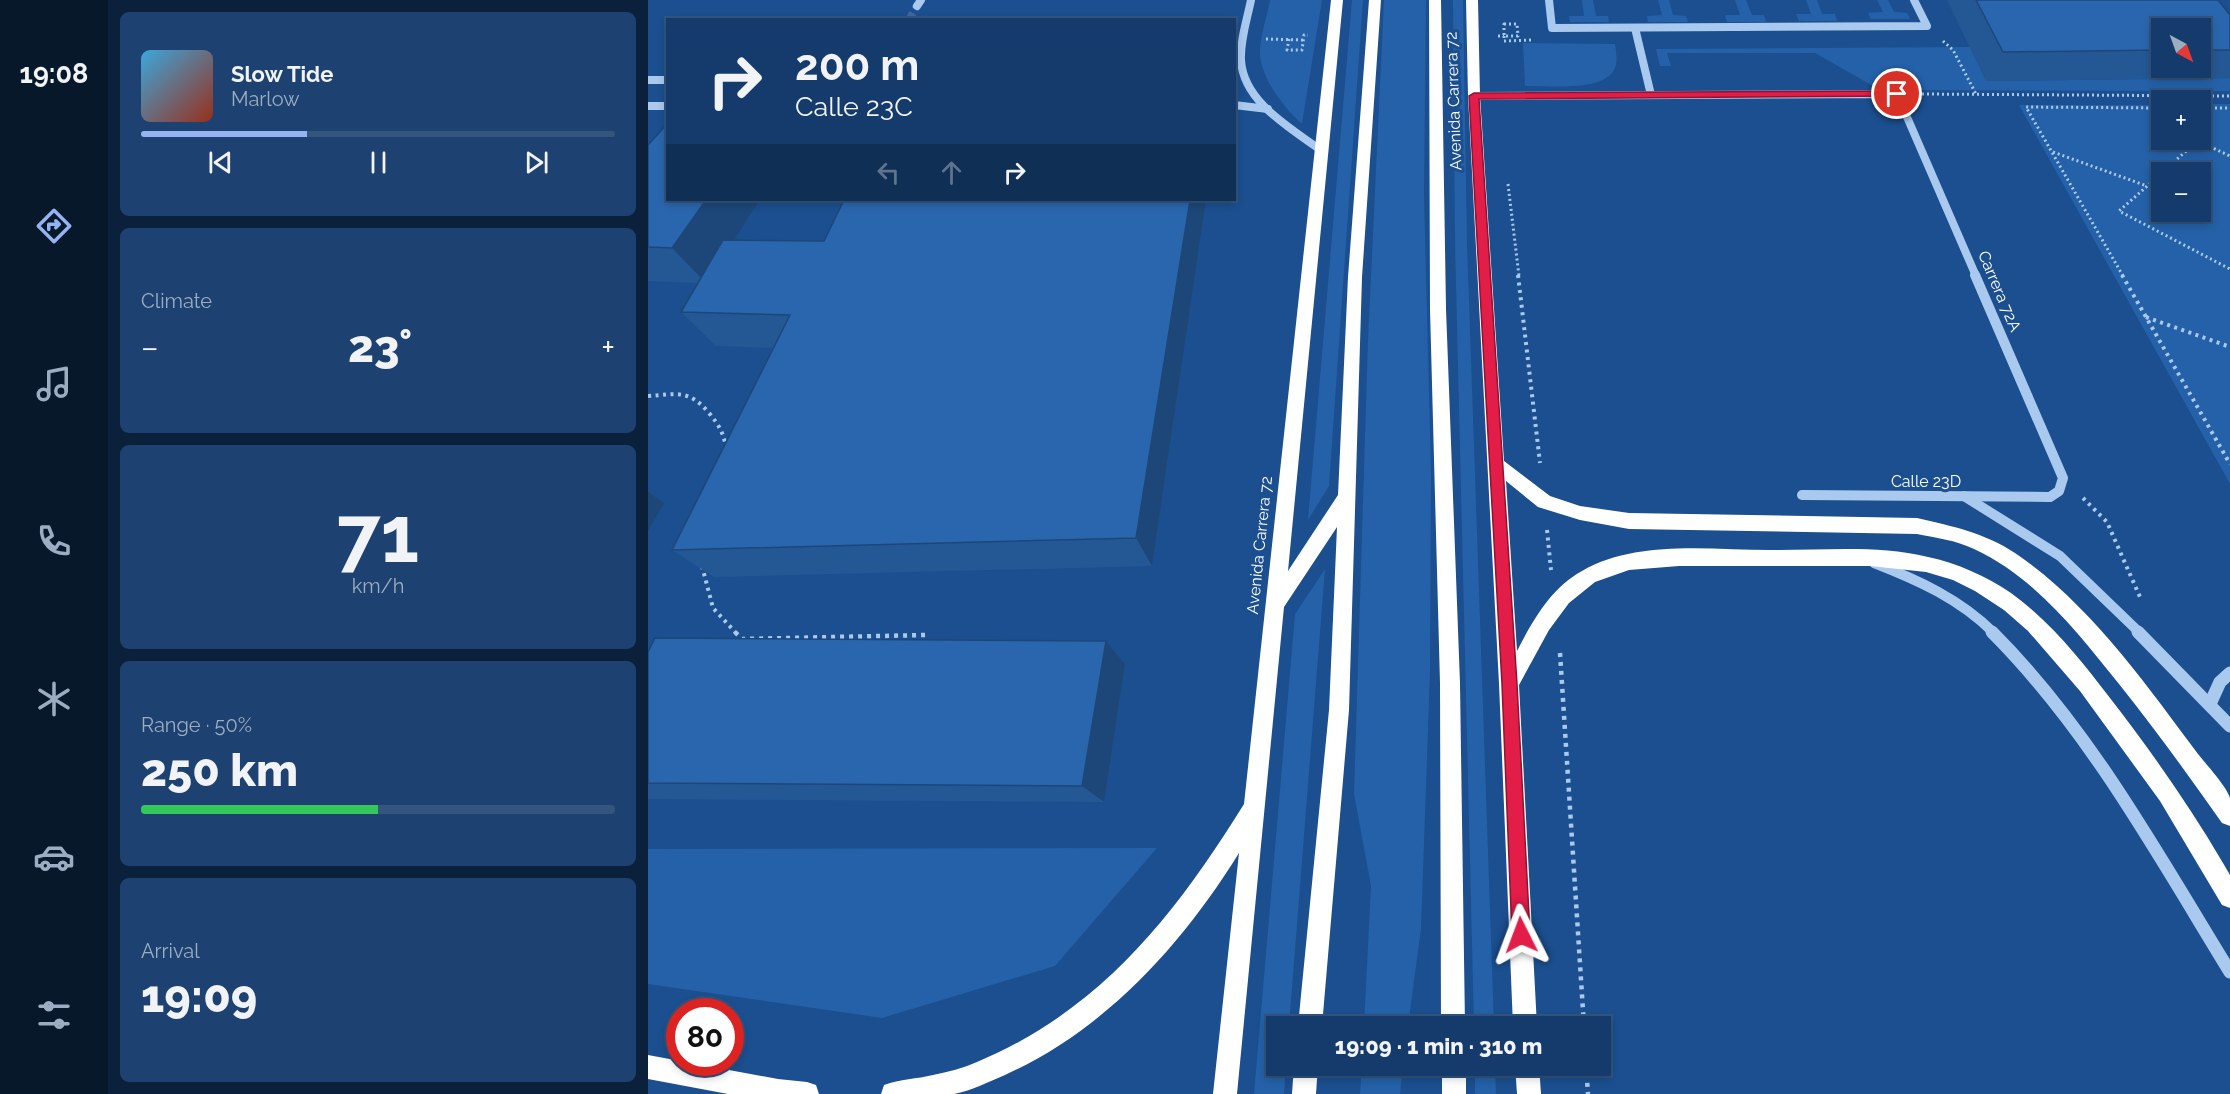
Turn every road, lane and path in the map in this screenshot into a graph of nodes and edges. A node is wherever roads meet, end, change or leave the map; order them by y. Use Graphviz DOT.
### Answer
graph roads {
  1 [pos="1251,0"];
  2 [pos="1337,0"];
  3 [pos="1375,0"];
  4 [pos="1435,0"];
  5 [pos="1472,0"];
  6 [pos="1549,0"];
  7 [pos="1914,0"];
  8 [pos="1927,26"];
  9 [pos="1635,28"];
  10 [pos="1304,35"];
  11 [pos="1518,36"];
  12 [pos="1244,39"];
  13 [pos="1289,39"];
  14 [pos="1331,40"];
  15 [pos="1529,41"];
  16 [pos="1238,69"];
  17 [pos="648,80"];
  18 [pos="666,80"];
  19 [pos="1897,94"];
  20 [pos="1976,94"];
  21 [pos="1651,95"];
  22 [pos="1474,96"];
  23 [pos="2230,96"];
  24 [pos="1236,105"];
  25 [pos="648,106"];
  26 [pos="666,106"];
  27 [pos="2151,108"];
  28 [pos="2211,108"];
  29 [pos="2230,108"];
  30 [pos="1268,109"];
  31 [pos="1322,151"];
  32 [pos="2052,152"];
  33 [pos="2230,156"];
  34 [pos="2174,162"];
  35 [pos="1507,176"];
  36 [pos="2151,183"];
  37 [pos="2147,186"];
  38 [pos="2230,269"];
  39 [pos="2146,317"];
  40 [pos="2230,347"];
  41 [pos="648,396"];
  42 [pos="1537,430"];
  43 [pos="727,450"];
  44 [pos="1496,464"];
  45 [pos="2230,464"];
  46 [pos="2063,478"];
  47 [pos="1802,495"];
  48 [pos="1964,496"];
  49 [pos="1347,497"];
  50 [pos="705,558"];
  51 [pos="1863,558"];
  52 [pos="1276,604"];
  53 [pos="2145,608"];
  54 [pos="926,635"];
  55 [pos="2230,673"];
  56 [pos="1509,684"];
  57 [pos="1564,703"];
  58 [pos="2210,704"];
  59 [pos="2230,726"];
  60 [pos="1255,807"];
  61 [pos="2230,815"];
  62 [pos="2230,897"];
  63 [pos="2230,972"];
  64 [pos="1311,1016"];
  65 [pos="1453,1016"];
  66 [pos="1525,1016"];
  67 [pos="1583,1016"];
  68 [pos="648,1067"];
  69 [pos="1305,1076"];
  70 [pos="1454,1076"];
  71 [pos="1527,1076"];
  72 [pos="1587,1076"];
  73 [pos="807,1094"];
  74 [pos="893,1094"];
  75 [pos="1225,1094"];
  76 [pos="1304,1094"];
  77 [pos="1454,1094"];
  78 [pos="1528,1094"];
  79 [pos="1588,1094"];
  1 -- 12 [label="street"];
  2 -- 14 [label="highway, Avenida Carrera 72"];
  3 -- 49 [label="highway"];
  4 -- 65 [label="highway, Avenida Carrera 72"];
  5 -- 22 [label="highway, Avenida Carrera 72"];
  6 -- 9 [label="street"];
  7 -- 8 [label="street"];
  8 -- 9 [label="street"];
  8 -- 20 [label="path"];
  9 -- 21 [label="street"];
  10 -- 13 [label="path"];
  11 -- 15 [label="path"];
  12 -- 13 [label="path"];
  12 -- 16 [label="street"];
  13 -- 14 [label="path"];
  14 -- 31 [label="highway, Avenida Carrera 72"];
  16 -- 30 [label="street"];
  17 -- 18 [label="street"];
  19 -- 20 [label="path"];
  19 -- 21 [label="street"];
  19 -- 46 [label="street, Carrera 72A"];
  20 -- 23 [label="path"];
  21 -- 22 [label="street"];
  22 -- 44 [label="highway, Avenida Carrera 72"];
  24 -- 30 [label="street"];
  25 -- 26 [label="street"];
  27 -- 32 [label="path"];
  28 -- 29 [label="path"];
  30 -- 31 [label="street"];
  31 -- 52 [label="highway, Avenida Carrera 72"];
  32 -- 37 [label="path"];
  32 -- 39 [label="path"];
  33 -- 34 [label="path"];
  35 -- 42 [label="path"];
  36 -- 37 [label="path"];
  37 -- 38 [label="path"];
  39 -- 40 [label="path"];
  39 -- 45 [label="path"];
  41 -- 43 [label="path"];
  44 -- 56 [label="highway, Avenida Carrera 72"];
  44 -- 61 [label="highway"];
  46 -- 48 [label="street, Calle 23D"];
  46 -- 53 [label="path"];
  47 -- 48 [label="street, Calle 23D"];
  48 -- 58 [label="street"];
  49 -- 52 [label="highway"];
  49 -- 64 [label="highway"];
  50 -- 54 [label="path"];
  51 -- 56 [label="highway"];
  51 -- 62 [label="highway"];
  51 -- 63 [label="street"];
  52 -- 60 [label="highway, Avenida Carrera 72"];
  55 -- 58 [label="street"];
  56 -- 66 [label="highway, Avenida Carrera 72"];
  57 -- 67 [label="path"];
  58 -- 59 [label="street"];
  60 -- 74 [label="highway"];
  60 -- 75 [label="highway, Avenida Carrera 72"];
  68 -- 73 [label="highway"];
  69 -- 76 [label="highway"];
  70 -- 77 [label="highway"];
  71 -- 78 [label="highway"];
  72 -- 79 [label="path"];
}
